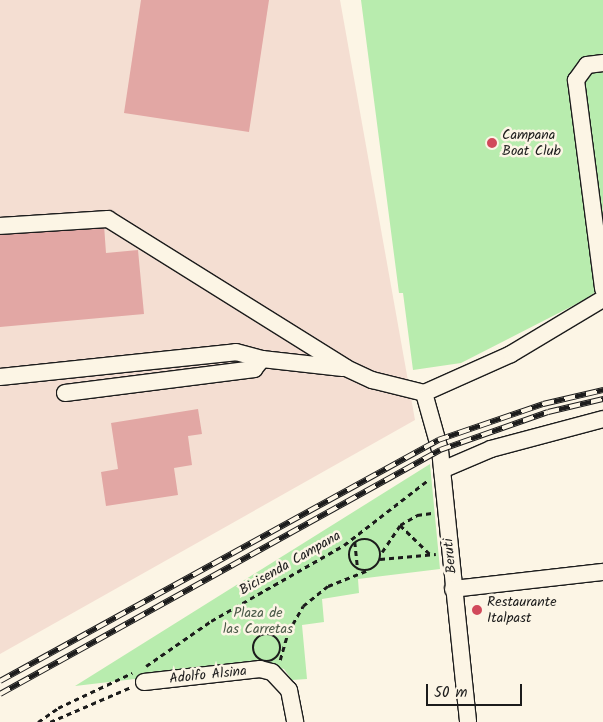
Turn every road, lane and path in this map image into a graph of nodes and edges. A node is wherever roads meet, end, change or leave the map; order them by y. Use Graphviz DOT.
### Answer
graph roads {
  1 [pos="603,63"];
  2 [pos="0,226"];
  3 [pos="603,289"];
  4 [pos="603,299"];
  5 [pos="262,359"];
  6 [pos="346,368"];
  7 [pos="0,377"];
  8 [pos="65,393"];
  9 [pos="424,393"];
  10 [pos="603,419"];
  11 [pos="442,470"];
  12 [pos="446,512"];
  13 [pos="400,525"];
  14 [pos="355,542"];
  15 [pos="450,553"];
  16 [pos="381,554"];
  17 [pos="431,554"];
  18 [pos="380,560"];
  19 [pos="358,569"];
  20 [pos="366,571"];
  21 [pos="603,572"];
  22 [pos="453,589"];
  23 [pos="281,651"];
  24 [pos="275,674"];
  25 [pos="144,682"];
  26 [pos="38,722"];
  27 [pos="50,722"];
  28 [pos="295,722"];
  29 [pos="468,722"];
  1 -- 3 [label="street"];
  2 -- 6 [label="street"];
  4 -- 9 [label="street"];
  5 -- 6 [label="street"];
  5 -- 7 [label="street"];
  5 -- 8 [label="street"];
  6 -- 9 [label="street"];
  9 -- 11 [label="street, Beruti"];
  10 -- 11 [label="street"];
  11 -- 12 [label="street, Beruti"];
  11 -- 26 [label="path, Bicisenda Campana"];
  12 -- 13 [label="path"];
  12 -- 15 [label="street, Beruti"];
  13 -- 16 [label="path"];
  13 -- 17 [label="path"];
  14 -- 16 [label="path"];
  14 -- 19 [label="path"];
  14 -- 19 [label="path"];
  15 -- 17 [label="path"];
  15 -- 22 [label="street, Beruti"];
  16 -- 18 [label="path"];
  17 -- 18 [label="path"];
  18 -- 20 [label="path"];
  19 -- 20 [label="path"];
  20 -- 23 [label="path"];
  21 -- 22 [label="street"];
  22 -- 29 [label="street, Beruti"];
  23 -- 23 [label="path"];
  23 -- 24 [label="path"];
  24 -- 25 [label="street, Adolfo Alsina"];
  24 -- 28 [label="street"];
  25 -- 27 [label="path"];
}
